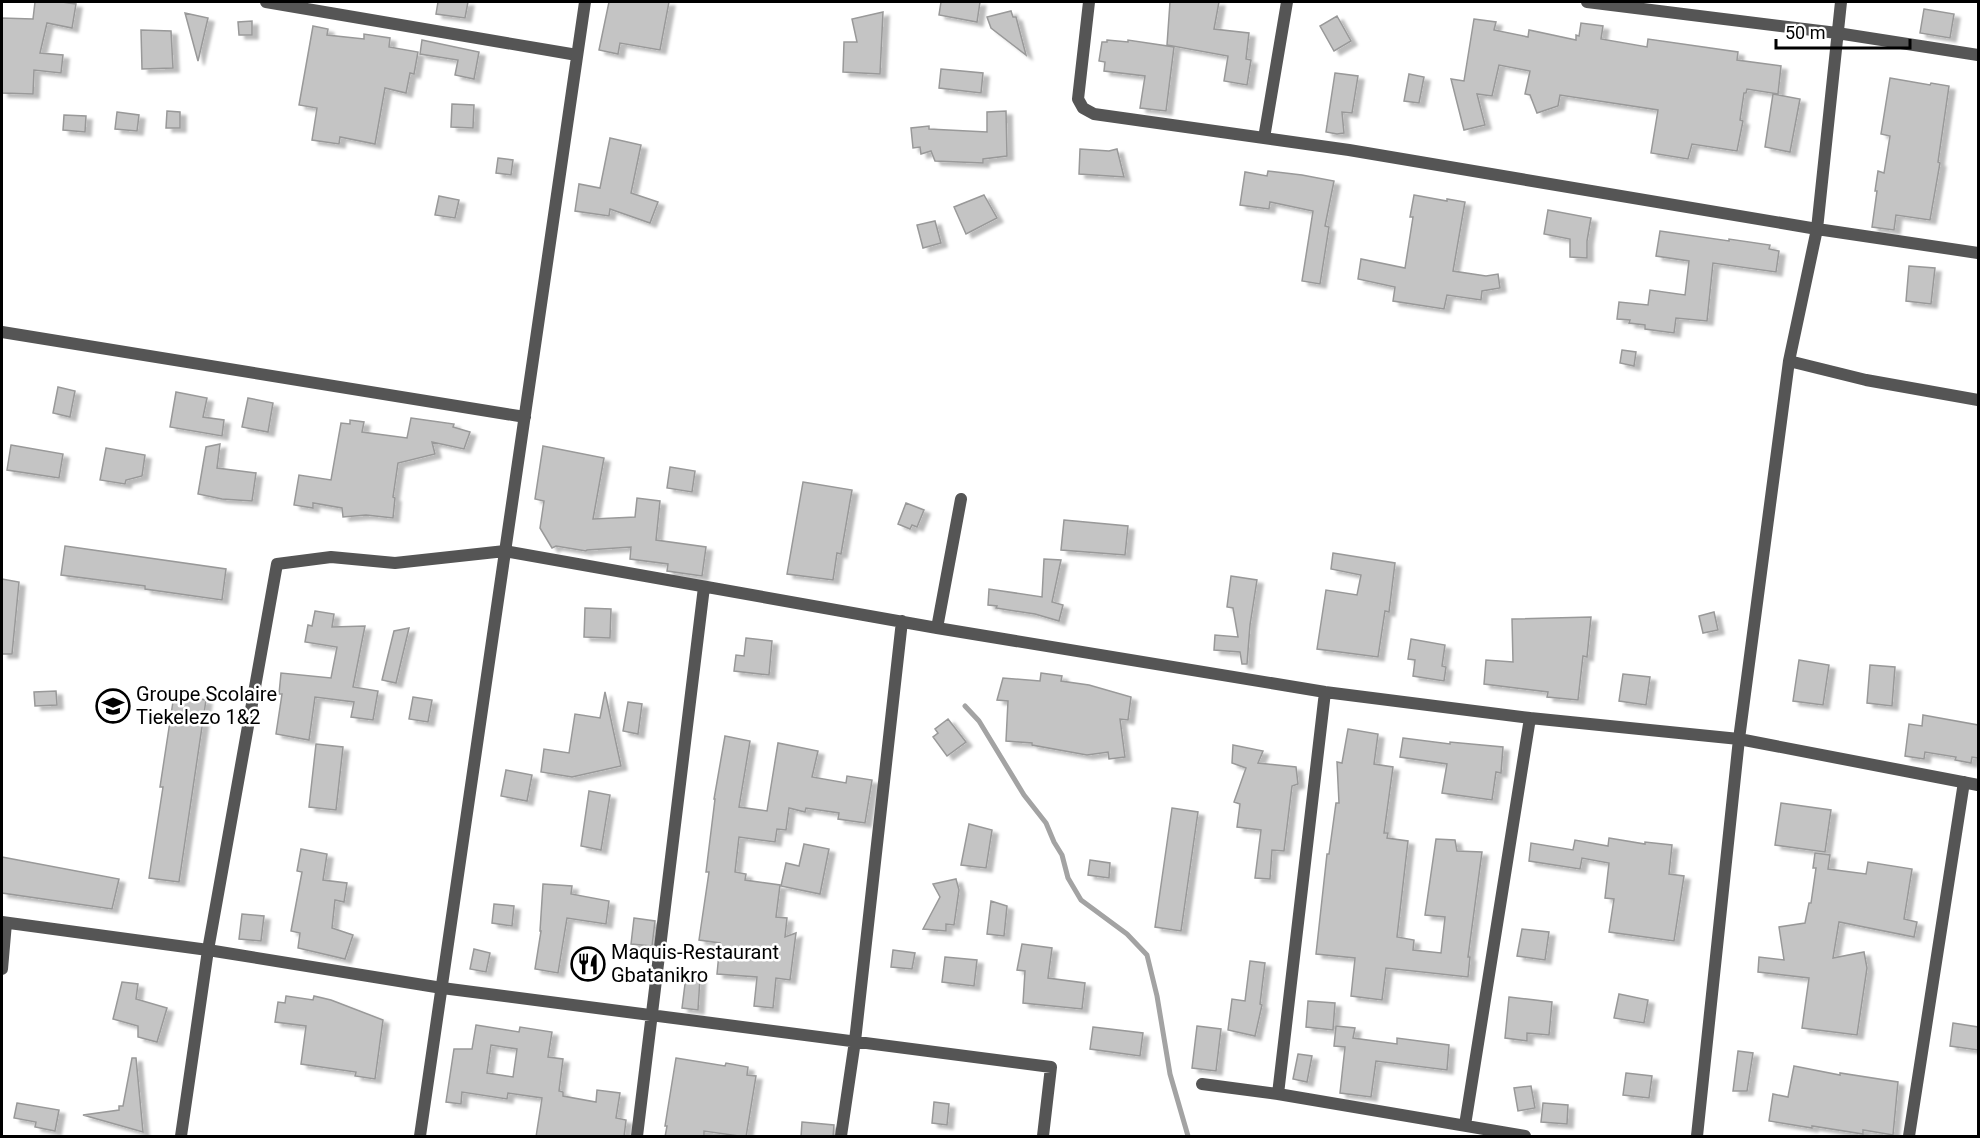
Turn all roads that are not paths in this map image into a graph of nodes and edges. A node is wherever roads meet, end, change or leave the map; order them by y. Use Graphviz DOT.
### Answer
graph roads {
  1 [pos="266,2"];
  2 [pos="585,2"];
  3 [pos="1089,2"];
  4 [pos="1287,2"];
  5 [pos="1587,2"];
  6 [pos="1841,2"];
  7 [pos="1837,33"];
  8 [pos="577,55"];
  9 [pos="1978,55"];
  10 [pos="1264,138"];
  11 [pos="1817,230"];
  12 [pos="1978,253"];
  13 [pos="2,332"];
  14 [pos="1789,361"];
  15 [pos="1978,400"];
  16 [pos="525,417"];
  17 [pos="961,499"];
  18 [pos="505,551"];
  19 [pos="704,587"];
  20 [pos="902,621"];
  21 [pos="937,628"];
  22 [pos="1325,692"];
  23 [pos="1530,718"];
  24 [pos="1738,739"];
  25 [pos="1964,782"];
  26 [pos="1978,784"];
  27 [pos="4,923"];
  28 [pos="208,950"];
  29 [pos="2,969"];
  30 [pos="442,988"];
  31 [pos="652,1014"];
  32 [pos="855,1041"];
  33 [pos="1202,1084"];
  34 [pos="1278,1094"];
  35 [pos="1465,1125"];
  36 [pos="181,1137"];
  37 [pos="420,1137"];
  38 [pos="637,1137"];
  39 [pos="841,1137"];
  40 [pos="1043,1137"];
  41 [pos="1525,1137"];
  42 [pos="1697,1137"];
  43 [pos="1909,1137"];
  1 -- 8 [label="street"];
  2 -- 8 [label="street"];
  3 -- 10 [label="street"];
  4 -- 10 [label="street"];
  5 -- 7 [label="street"];
  6 -- 7 [label="street"];
  7 -- 9 [label="street"];
  7 -- 11 [label="street"];
  8 -- 16 [label="street"];
  10 -- 11 [label="street"];
  11 -- 12 [label="street"];
  11 -- 14 [label="street"];
  13 -- 16 [label="street"];
  14 -- 15 [label="street"];
  14 -- 24 [label="street"];
  16 -- 18 [label="street"];
  17 -- 21 [label="street"];
  18 -- 19 [label="street"];
  18 -- 28 [label="street"];
  18 -- 30 [label="street"];
  19 -- 20 [label="street"];
  19 -- 31 [label="street"];
  20 -- 21 [label="street"];
  20 -- 32 [label="street"];
  21 -- 22 [label="street"];
  22 -- 23 [label="street"];
  22 -- 34 [label="street"];
  23 -- 24 [label="street"];
  23 -- 35 [label="street"];
  24 -- 25 [label="street"];
  24 -- 42 [label="street"];
  25 -- 26 [label="street"];
  25 -- 43 [label="street"];
  27 -- 28 [label="street"];
  27 -- 29 [label="street"];
  28 -- 30 [label="street"];
  28 -- 36 [label="street"];
  30 -- 31 [label="street"];
  30 -- 37 [label="street"];
  31 -- 32 [label="street"];
  31 -- 38 [label="street"];
  32 -- 39 [label="street"];
  32 -- 40 [label="street"];
  33 -- 34 [label="street"];
  34 -- 35 [label="street"];
  35 -- 41 [label="street"];
}
